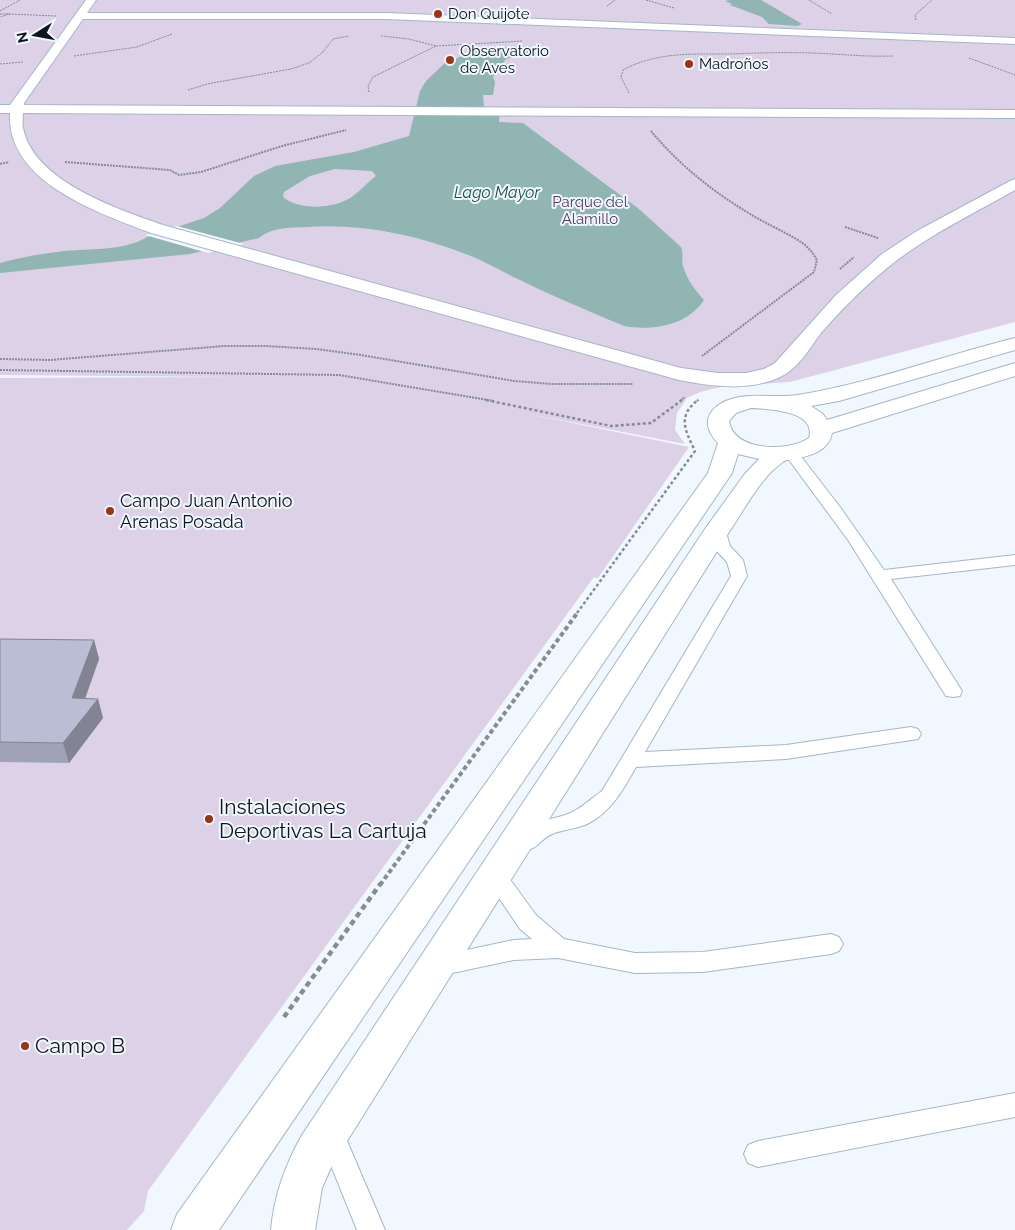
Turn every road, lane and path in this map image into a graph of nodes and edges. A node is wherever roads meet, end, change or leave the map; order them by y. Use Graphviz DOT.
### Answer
graph roads {
  1 [pos="20,0"];
  2 [pos="90,0"];
  3 [pos="0,11"];
  4 [pos="0,14"];
  5 [pos="9,14"];
  6 [pos="80,16"];
  7 [pos="0,17"];
  8 [pos="356,35"];
  9 [pos="380,36"];
  10 [pos="163,40"];
  11 [pos="526,41"];
  12 [pos="1015,41"];
  13 [pos="436,46"];
  14 [pos="900,55"];
  15 [pos="48,60"];
  16 [pos="181,92"];
  17 [pos="0,109"];
  18 [pos="15,109"];
  19 [pos="372,111"];
  20 [pos="638,112"];
  21 [pos="1015,114"];
  22 [pos="30,160"];
  23 [pos="1015,184"];
  24 [pos="845,227"];
  25 [pos="905,246"];
  26 [pos="1015,344"];
  27 [pos="0,359"];
  28 [pos="1015,369"];
  29 [pos="679,374"];
  30 [pos="761,376"];
  31 [pos="775,403"];
  32 [pos="821,429"];
  33 [pos="730,441"];
  34 [pos="784,453"];
  35 [pos="718,529"];
  36 [pos="1015,560"];
  37 [pos="881,575"];
  38 [pos="953,691"];
  39 [pos="911,734"];
  40 [pos="630,760"];
  41 [pos="500,868"];
  42 [pos="831,944"];
  43 [pos="558,948"];
  44 [pos="436,966"];
  45 [pos="1015,1105"];
  46 [pos="330,1131"];
  47 [pos="758,1154"];
  48 [pos="193,1230"];
  49 [pos="293,1230"];
  50 [pos="371,1230"];
  1 -- 3 [label="path"];
  2 -- 6 [label="street"];
  4 -- 5 [label="path"];
  5 -- 6 [label="path"];
  5 -- 7 [label="path"];
  6 -- 12 [label="street"];
  6 -- 15 [label="street"];
  8 -- 16 [label="path"];
  9 -- 13 [label="path"];
  10 -- 15 [label="path"];
  11 -- 13 [label="path"];
  13 -- 19 [label="path"];
  14 -- 20 [label="path"];
  15 -- 18 [label="street"];
  17 -- 18 [label="street"];
  18 -- 19 [label="street"];
  18 -- 22 [label="street"];
  19 -- 20 [label="street"];
  19 -- 22 [label="path"];
  20 -- 21 [label="street"];
  20 -- 29 [label="path"];
  22 -- 29 [label="street"];
  23 -- 25 [label="street"];
  24 -- 25 [label="path"];
  25 -- 30 [label="street"];
  26 -- 31 [label="street"];
  27 -- 29 [label="path"];
  28 -- 32 [label="street"];
  29 -- 30 [label="street"];
  30 -- 31 [label="street"];
  31 -- 32 [label="street"];
  31 -- 33 [label="street"];
  32 -- 34 [label="street"];
  33 -- 34 [label="street"];
  33 -- 48 [label="street"];
  34 -- 35 [label="street"];
  34 -- 37 [label="lane"];
  35 -- 40 [label="lane"];
  35 -- 41 [label="street"];
  36 -- 37 [label="lane"];
  37 -- 38 [label="lane"];
  39 -- 40 [label="lane"];
  40 -- 41 [label="lane"];
  41 -- 43 [label="lane"];
  41 -- 44 [label="street"];
  42 -- 43 [label="lane"];
  43 -- 44 [label="lane"];
  44 -- 46 [label="street"];
  45 -- 47 [label="lane"];
  46 -- 49 [label="street"];
  46 -- 50 [label="lane"];
}
